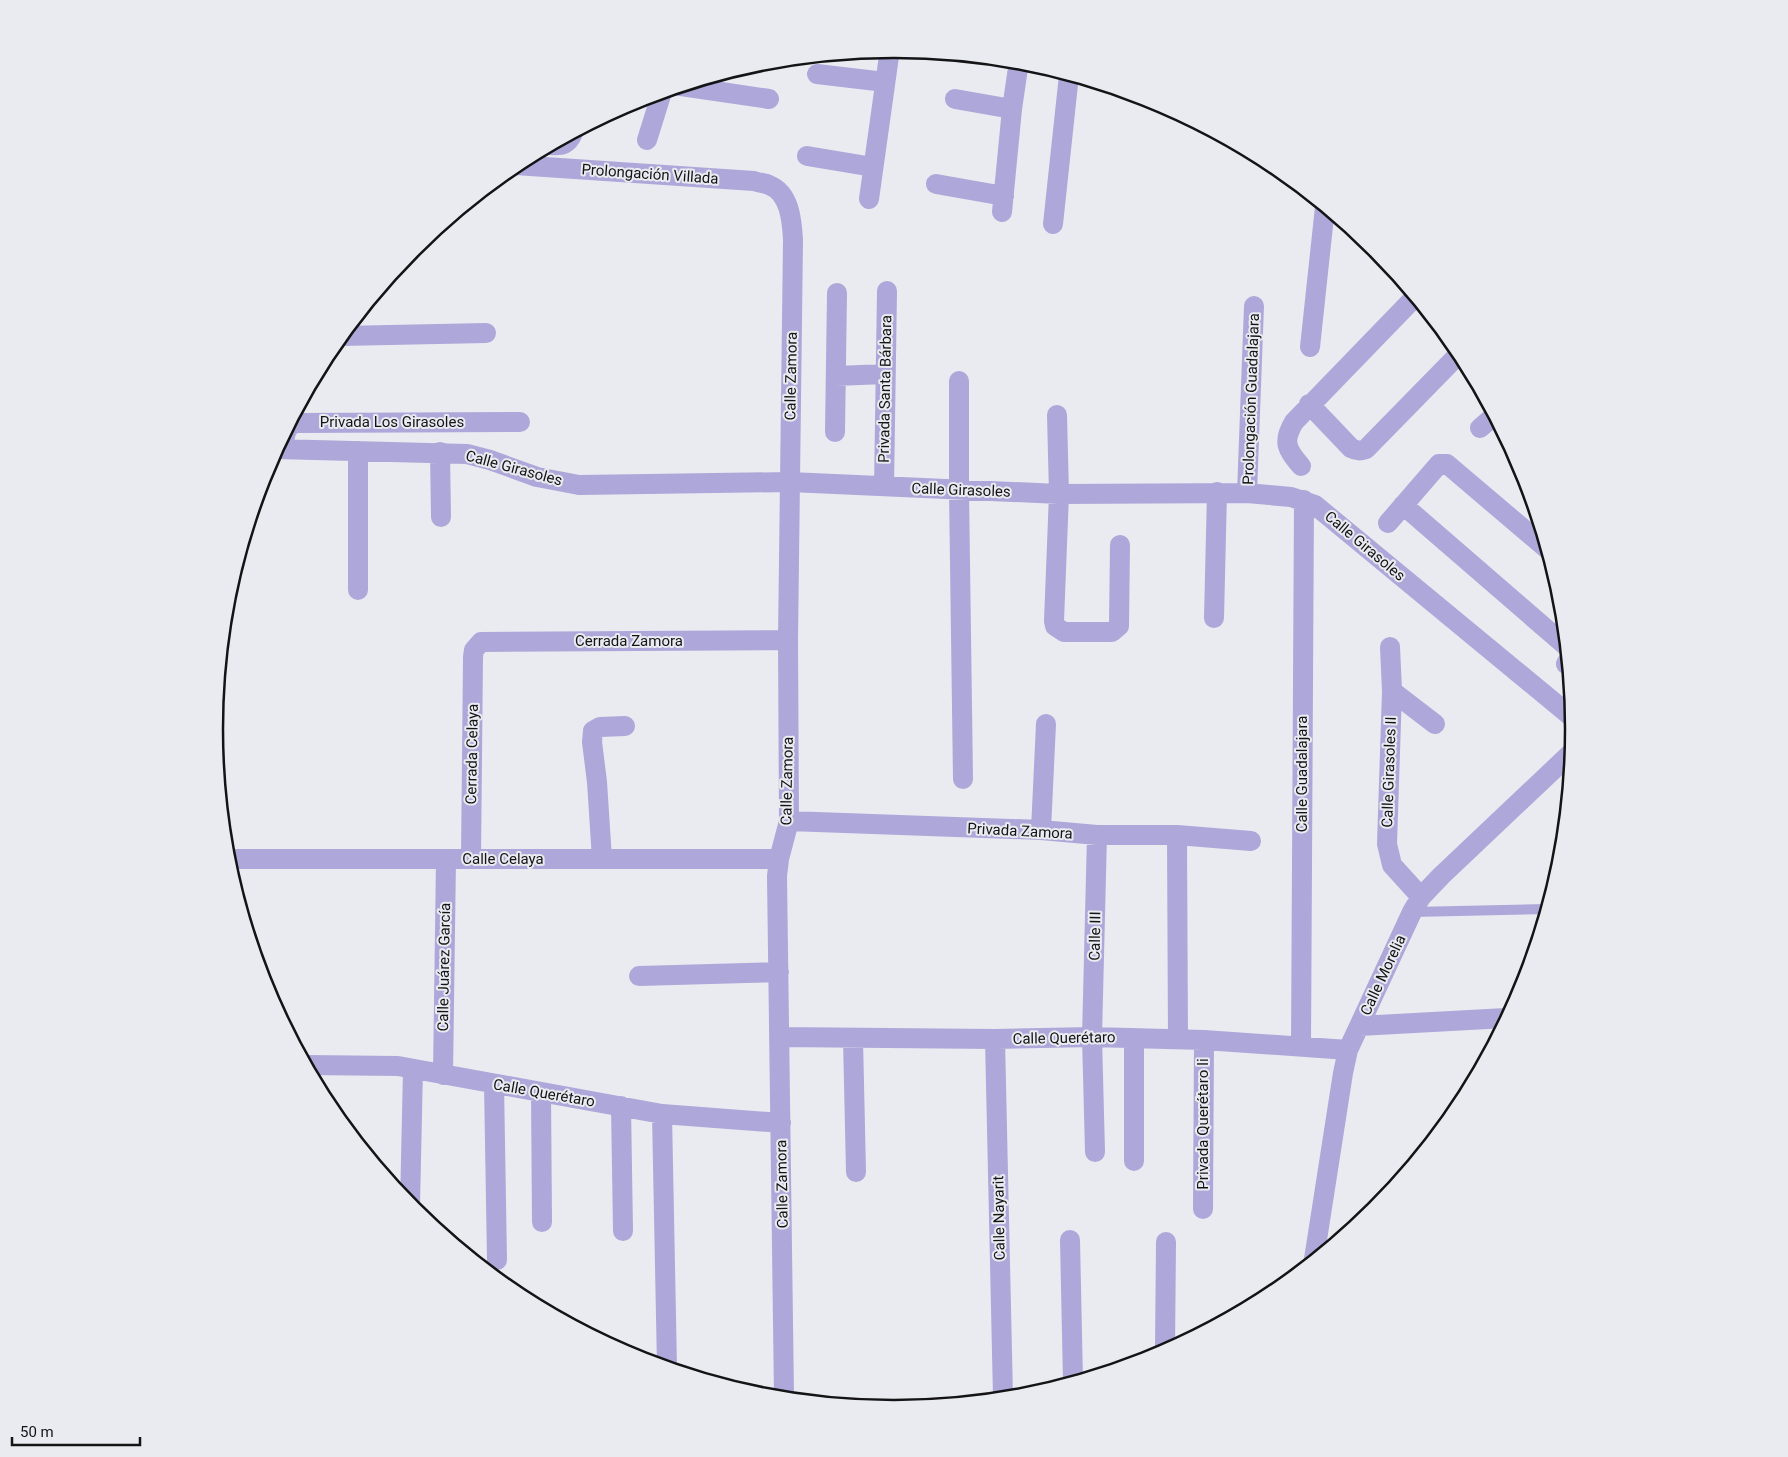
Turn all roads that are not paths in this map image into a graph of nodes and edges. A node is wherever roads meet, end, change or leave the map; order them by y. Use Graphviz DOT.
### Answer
graph roads {
  1 [pos="889,58"];
  2 [pos="1018,69"];
  3 [pos="817,74"];
  4 [pos="1068,80"];
  5 [pos="885,82"];
  6 [pos="694,88"];
  7 [pos="769,99"];
  8 [pos="955,99"];
  9 [pos="659,100"];
  10 [pos="1012,109"];
  11 [pos="647,140"];
  12 [pos="808,156"];
  13 [pos="530,165"];
  14 [pos="873,167"];
  15 [pos="936,184"];
  16 [pos="782,194"];
  17 [pos="869,199"];
  18 [pos="1324,214"];
  19 [pos="1053,224"];
  20 [pos="887,291"];
  21 [pos="837,293"];
  22 [pos="1410,301"];
  23 [pos="1254,306"];
  24 [pos="486,333"];
  25 [pos="351,336"];
  26 [pos="1310,347"];
  27 [pos="1454,359"];
  28 [pos="885,374"];
  29 [pos="836,376"];
  30 [pos="959,381"];
  31 [pos="1310,404"];
  32 [pos="1057,415"];
  33 [pos="520,422"];
  34 [pos="297,423"];
  35 [pos="835,432"];
  36 [pos="284,449"];
  37 [pos="358,451"];
  38 [pos="440,452"];
  39 [pos="1301,466"];
  40 [pos="790,482"];
  41 [pos="884,487"];
  42 [pos="958,490"];
  43 [pos="1217,492"];
  44 [pos="1247,493"];
  45 [pos="1059,494"];
  46 [pos="1304,500"];
  47 [pos="1403,505"];
  48 [pos="441,517"];
  49 [pos="1388,523"];
  50 [pos="1538,542"];
  51 [pos="1120,545"];
  52 [pos="358,590"];
  53 [pos="1214,618"];
  54 [pos="788,640"];
  55 [pos="1390,647"];
  56 [pos="474,650"];
  57 [pos="1560,653"];
  58 [pos="1392,691"];
  59 [pos="1565,711"];
  60 [pos="1046,724"];
  61 [pos="1435,724"];
  62 [pos="625,726"];
  63 [pos="1564,760"];
  64 [pos="963,779"];
  65 [pos="789,820"];
  66 [pos="1041,830"];
  67 [pos="1177,835"];
  68 [pos="1097,836"];
  69 [pos="1251,841"];
  70 [pos="236,859"];
  71 [pos="446,859"];
  72 [pos="471,859"];
  73 [pos="602,859"];
  74 [pos="779,859"];
  75 [pos="1417,905"];
  76 [pos="1540,908"];
  77 [pos="779,972"];
  78 [pos="638,976"];
  79 [pos="1499,1018"];
  80 [pos="1359,1026"];
  81 [pos="1092,1037"];
  82 [pos="780,1038"];
  83 [pos="1134,1038"];
  84 [pos="853,1039"];
  85 [pos="995,1039"];
  86 [pos="1178,1039"];
  87 [pos="1204,1040"];
  88 [pos="1301,1047"];
  89 [pos="1348,1050"];
  90 [pos="314,1065"];
  91 [pos="414,1068"];
  92 [pos="443,1075"];
  93 [pos="494,1084"];
  94 [pos="541,1092"];
  95 [pos="621,1106"];
  96 [pos="662,1114"];
  97 [pos="781,1123"];
  98 [pos="1095,1152"];
  99 [pos="1134,1161"];
  100 [pos="856,1172"];
  101 [pos="402,1184"];
  102 [pos="1202,1209"];
  103 [pos="542,1222"];
  104 [pos="623,1231"];
  105 [pos="1070,1240"];
  106 [pos="1166,1242"];
  107 [pos="1315,1250"];
  108 [pos="497,1260"];
  109 [pos="1165,1342"];
  110 [pos="667,1360"];
  111 [pos="1073,1375"];
  112 [pos="784,1390"];
  113 [pos="1003,1391"];
  1 -- 5 [label="street"];
  2 -- 10 [label="street"];
  3 -- 5 [label="street"];
  4 -- 19 [label="street"];
  5 -- 14 [label="street"];
  6 -- 7 [label="street"];
  8 -- 10 [label="street"];
  9 -- 11 [label="street"];
  10 -- 15 [label="street"];
  12 -- 14 [label="street"];
  13 -- 16 [label="street, Prolongación Villada"];
  14 -- 17 [label="street"];
  16 -- 40 [label="street, Calle Zamora"];
  18 -- 26 [label="street"];
  20 -- 28 [label="street, Privada Santa Bárbara"];
  21 -- 29 [label="street"];
  22 -- 31 [label="street"];
  23 -- 44 [label="street, Prolongación Guadalajara"];
  24 -- 25 [label="street"];
  27 -- 31 [label="street"];
  28 -- 29 [label="street"];
  28 -- 41 [label="street, Privada Santa Bárbara"];
  29 -- 35 [label="street"];
  30 -- 42 [label="street"];
  31 -- 39 [label="street"];
  32 -- 45 [label="street"];
  33 -- 34 [label="street, Privada Los Girasoles"];
  36 -- 37 [label="street, Calle Girasoles"];
  37 -- 38 [label="street, Calle Girasoles"];
  37 -- 52 [label="street"];
  38 -- 40 [label="street, Calle Girasoles"];
  38 -- 48 [label="street"];
  40 -- 41 [label="street, Calle Girasoles"];
  40 -- 54 [label="street, Calle Zamora"];
  41 -- 42 [label="street, Calle Girasoles"];
  42 -- 45 [label="street, Calle Girasoles"];
  42 -- 64 [label="street"];
  43 -- 44 [label="street, Calle Girasoles"];
  43 -- 45 [label="street, Calle Girasoles"];
  43 -- 53 [label="street"];
  44 -- 46 [label="street, Calle Girasoles"];
  45 -- 51 [label="street"];
  46 -- 59 [label="street, Calle Girasoles"];
  46 -- 88 [label="street, Calle Guadalajara"];
  47 -- 49 [label="street"];
  47 -- 50 [label="street"];
  47 -- 57 [label="street"];
  54 -- 56 [label="street, Cerrada Zamora"];
  54 -- 65 [label="street, Calle Zamora"];
  55 -- 58 [label="street"];
  56 -- 72 [label="street, Cerrada Celaya"];
  58 -- 61 [label="street, Calle Girasoles II"];
  58 -- 75 [label="street, Calle Girasoles II"];
  60 -- 66 [label="street"];
  62 -- 73 [label="street"];
  63 -- 75 [label="street, Calle Morelia"];
  65 -- 66 [label="street, Privada Zamora"];
  65 -- 74 [label="street, Calle Zamora"];
  66 -- 68 [label="street, Privada Zamora"];
  67 -- 68 [label="street, Privada Zamora"];
  67 -- 69 [label="street, Privada Zamora"];
  67 -- 86 [label="street"];
  68 -- 81 [label="street, Calle III"];
  70 -- 71 [label="street, Calle Celaya"];
  71 -- 72 [label="street, Calle Celaya"];
  71 -- 92 [label="street, Calle Juárez García"];
  72 -- 73 [label="street, Calle Celaya"];
  73 -- 74 [label="street, Calle Celaya"];
  74 -- 77 [label="street, Calle Zamora"];
  75 -- 76 [label="lane"];
  75 -- 80 [label="street, Calle Morelia"];
  77 -- 78 [label="street"];
  77 -- 82 [label="street, Calle Zamora"];
  79 -- 80 [label="street"];
  80 -- 89 [label="street, Calle Morelia"];
  81 -- 83 [label="street, Calle Querétaro"];
  81 -- 85 [label="street, Calle Querétaro"];
  81 -- 98 [label="street, Calle III"];
  82 -- 84 [label="street, Calle Querétaro"];
  82 -- 97 [label="street, Calle Zamora"];
  83 -- 86 [label="street, Calle Querétaro"];
  83 -- 99 [label="street"];
  84 -- 85 [label="street, Calle Querétaro"];
  84 -- 100 [label="street"];
  85 -- 113 [label="street, Calle Nayarit"];
  86 -- 87 [label="street, Calle Querétaro"];
  87 -- 88 [label="street, Calle Querétaro"];
  87 -- 102 [label="street, Privada Querétaro Ii"];
  88 -- 89 [label="street, Calle Querétaro"];
  89 -- 107 [label="street, Calle Morelia"];
  90 -- 91 [label="street, Calle Querétaro"];
  91 -- 92 [label="street, Calle Querétaro"];
  91 -- 101 [label="street"];
  92 -- 93 [label="street, Calle Querétaro"];
  93 -- 94 [label="street, Calle Querétaro"];
  93 -- 108 [label="street"];
  94 -- 95 [label="street, Calle Querétaro"];
  94 -- 103 [label="street"];
  95 -- 96 [label="street, Calle Querétaro"];
  95 -- 104 [label="street"];
  96 -- 97 [label="street, Calle Querétaro"];
  96 -- 110 [label="street"];
  97 -- 112 [label="street, Calle Zamora"];
  105 -- 111 [label="street"];
  106 -- 109 [label="street"];
}
